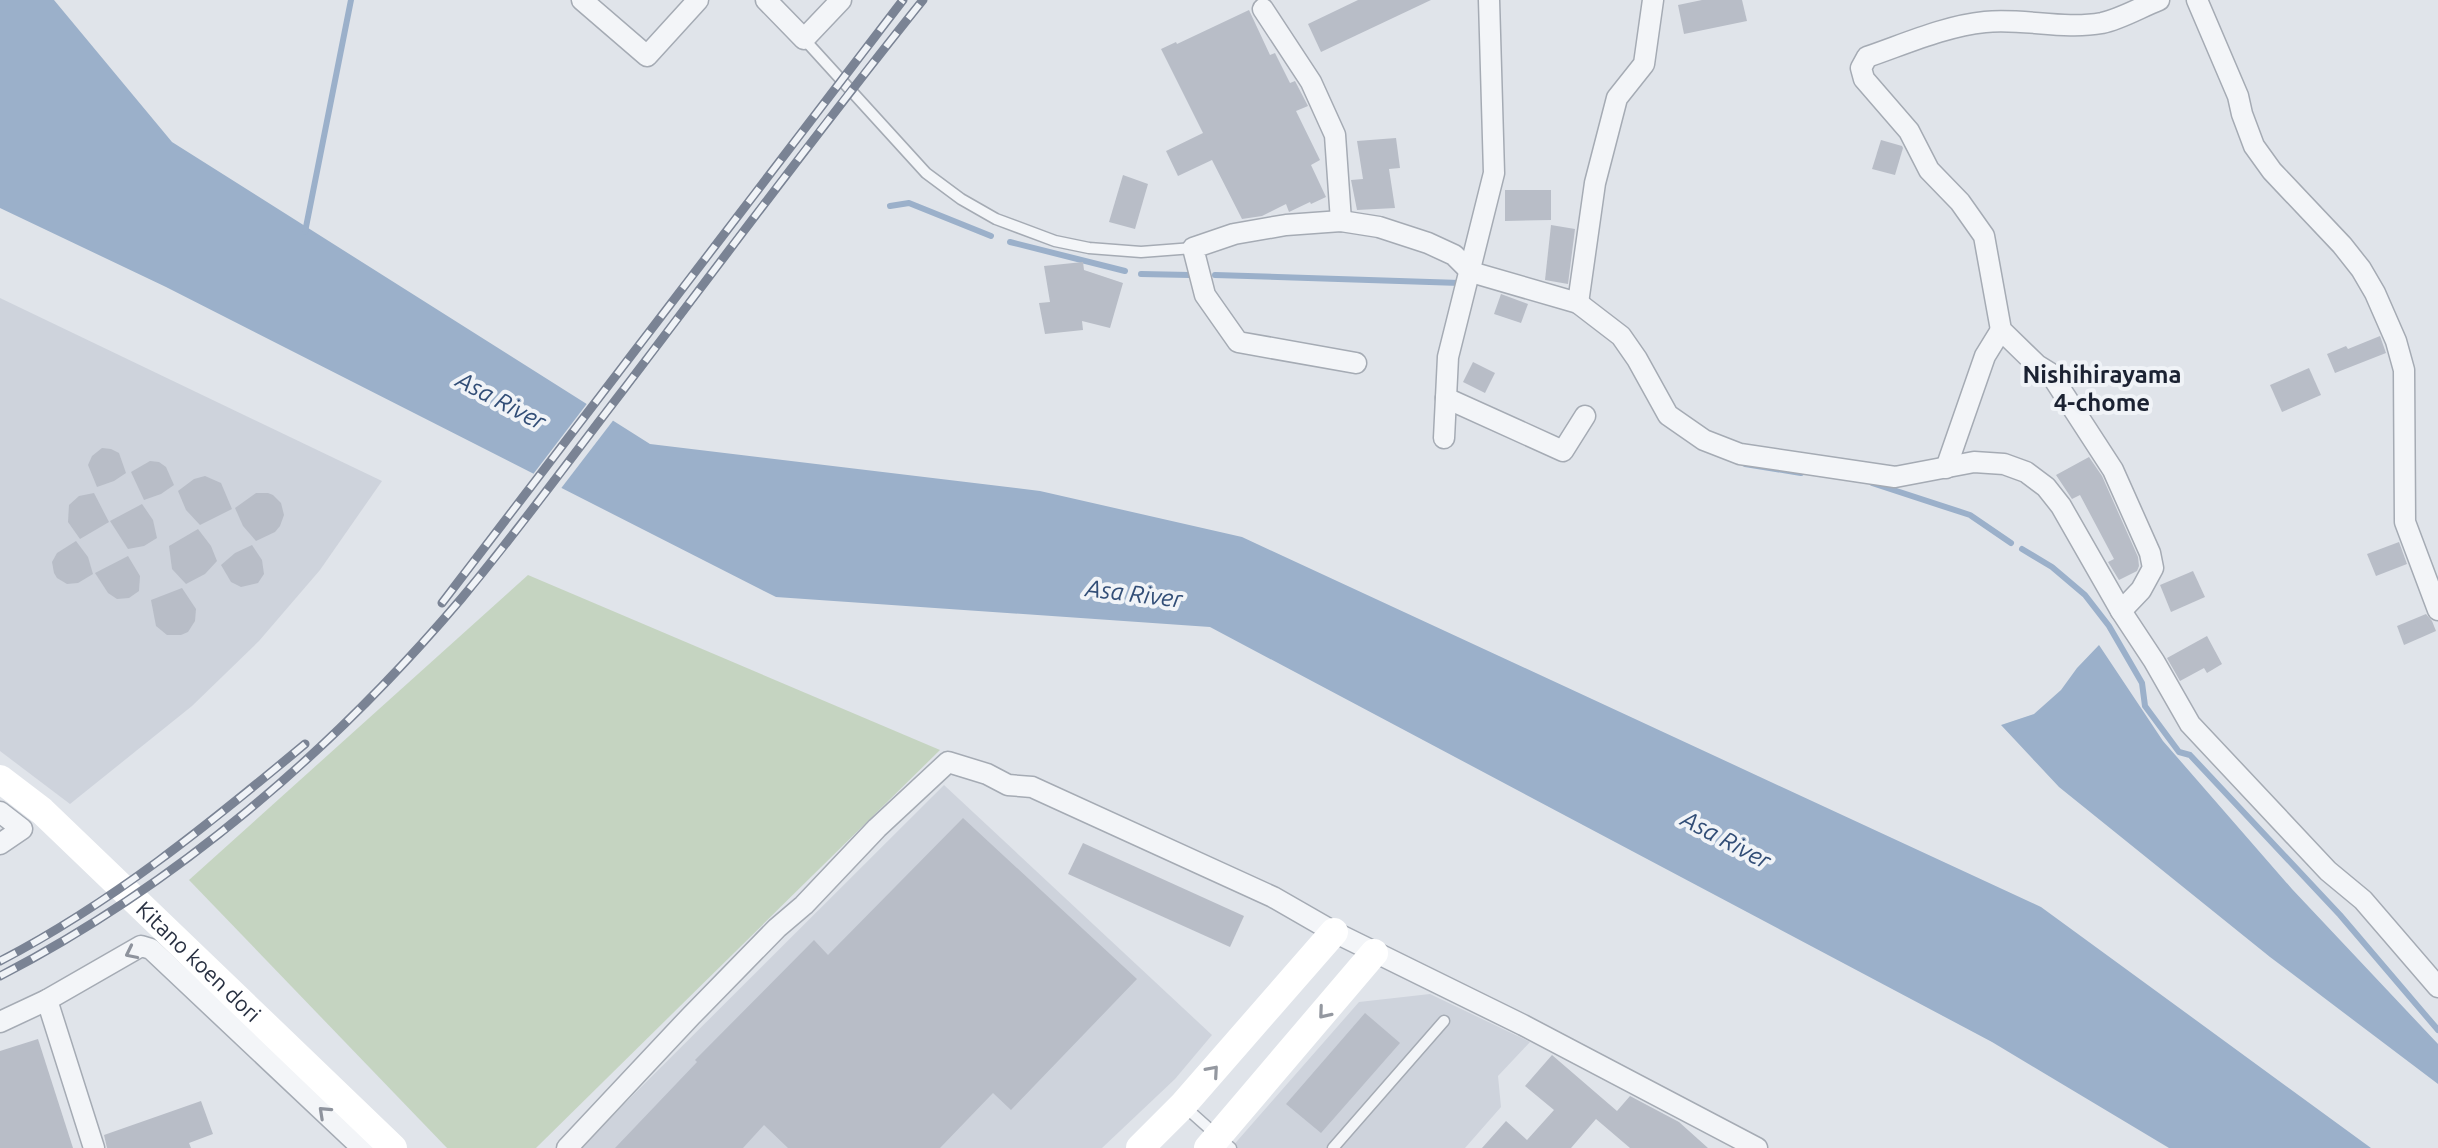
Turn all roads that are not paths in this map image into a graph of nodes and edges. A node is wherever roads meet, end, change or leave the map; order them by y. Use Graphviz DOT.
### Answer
graph roads {
  1 [pos="582,0"];
  2 [pos="698,0"];
  3 [pos="766,0"];
  4 [pos="841,0"];
  5 [pos="1489,0"];
  6 [pos="1653,0"];
  7 [pos="2159,0"];
  8 [pos="2197,0"];
  9 [pos="1263,9"];
  10 [pos="804,39"];
  11 [pos="1341,221"];
  12 [pos="1193,248"];
  13 [pos="1471,272"];
  14 [pos="1578,303"];
  15 [pos="2001,330"];
  16 [pos="1356,363"];
  17 [pos="1446,398"];
  18 [pos="1585,416"];
  19 [pos="1444,438"];
  20 [pos="1946,468"];
  21 [pos="2438,610"];
  22 [pos="2121,611"];
  23 [pos="0,779"];
  24 [pos="0,812"];
  25 [pos="0,844"];
  26 [pos="1334,932"];
  27 [pos="1374,953"];
  28 [pos="2438,987"];
  29 [pos="47,1000"];
  30 [pos="1444,1021"];
  31 [pos="0,1022"];
  32 [pos="1183,1105"];
  33 [pos="1219,1144"];
  34 [pos="390,1146"];
  35 [pos="94,1148"];
  36 [pos="567,1148"];
  37 [pos="1140,1148"];
  38 [pos="1333,1148"];
  39 [pos="1757,1148"];
  1 -- 2 [label="street"];
  3 -- 10 [label="street"];
  4 -- 10 [label="street"];
  5 -- 13 [label="street"];
  6 -- 14 [label="street"];
  7 -- 15 [label="street"];
  8 -- 21 [label="street"];
  9 -- 11 [label="street"];
  10 -- 12 [label="lane"];
  11 -- 12 [label="street"];
  11 -- 13 [label="street"];
  12 -- 16 [label="street"];
  13 -- 14 [label="street"];
  13 -- 17 [label="street"];
  14 -- 20 [label="street"];
  15 -- 20 [label="street"];
  15 -- 22 [label="street"];
  17 -- 18 [label="street"];
  17 -- 19 [label="street"];
  20 -- 22 [label="street"];
  22 -- 28 [label="street"];
  23 -- 34 [label="street, Kitano koen dori"];
  24 -- 25 [label="street"];
  26 -- 27 [label="street"];
  32 -- 26 [label="street, one-way"];
  26 -- 36 [label="street"];
  27 -- 33 [label="street, one-way"];
  27 -- 39 [label="street"];
  29 -- 31 [label="street"];
  34 -- 29 [label="street, one-way"];
  29 -- 35 [label="street"];
  30 -- 38 [label="lane"];
  32 -- 33 [label="lane"];
  32 -- 37 [label="street"];
}
